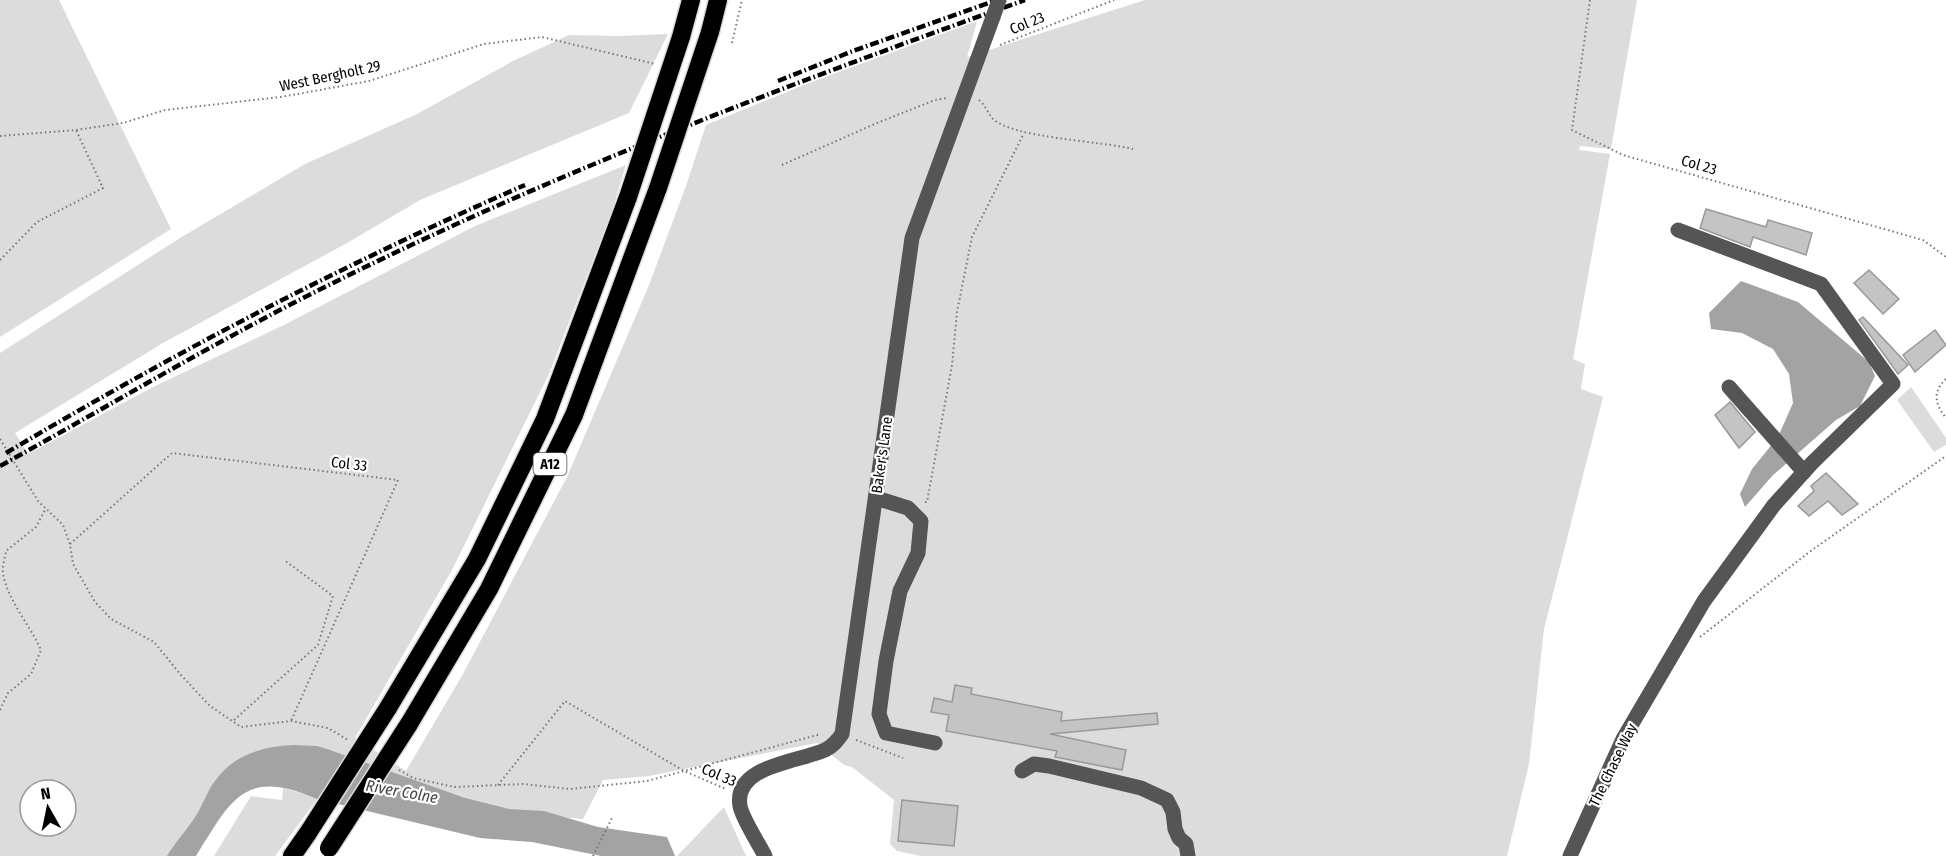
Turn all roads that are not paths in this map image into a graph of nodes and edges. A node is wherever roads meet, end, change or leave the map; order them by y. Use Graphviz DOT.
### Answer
graph roads {
  1 [pos="690,0"];
  2 [pos="718,0"];
  3 [pos="999,0"];
  4 [pos="1678,230"];
  5 [pos="1730,387"];
  6 [pos="1804,472"];
  7 [pos="876,498"];
  8 [pos="935,743"];
  9 [pos="1022,771"];
  10 [pos="326,852"];
  11 [pos="291,856"];
  12 [pos="765,856"];
  13 [pos="1188,856"];
  14 [pos="1570,856"];
  1 -- 11 [label="highway, A12, bridge"];
  2 -- 10 [label="highway, A12, bridge"];
  3 -- 7 [label="street, Baker's Lane, bridge"];
  4 -- 6 [label="street, The Chase Way"];
  5 -- 6 [label="street"];
  6 -- 14 [label="street, The Chase Way"];
  7 -- 8 [label="street"];
  7 -- 12 [label="street, Baker's Lane"];
  9 -- 13 [label="street"];
}
